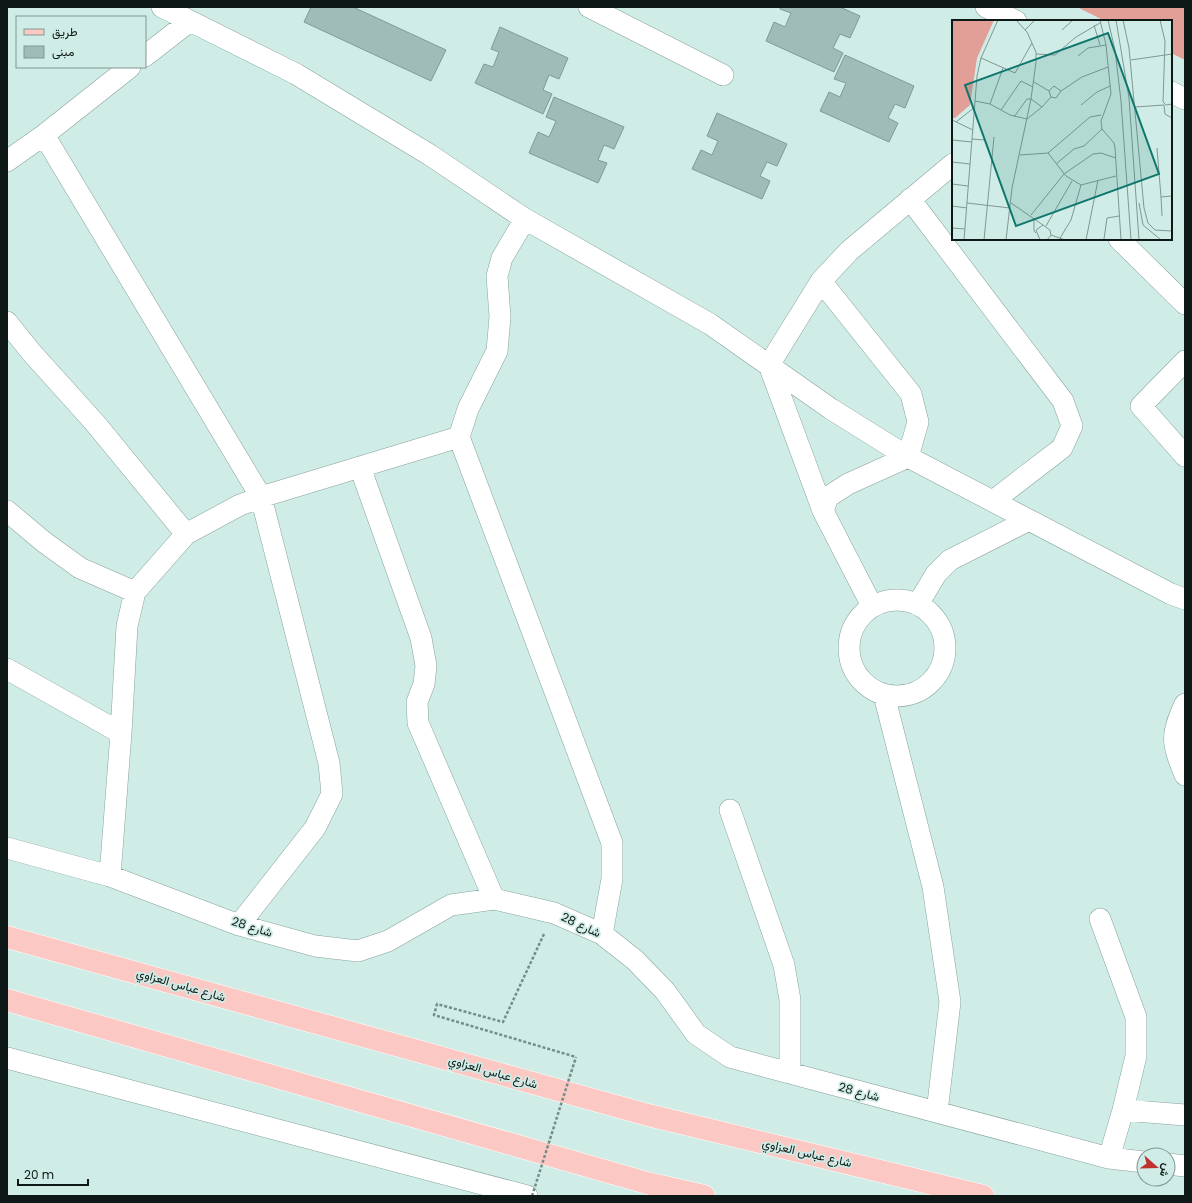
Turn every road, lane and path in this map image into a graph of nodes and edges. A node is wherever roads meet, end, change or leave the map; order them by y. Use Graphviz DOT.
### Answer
graph roads {
  1 [pos="162,7"];
  2 [pos="589,7"];
  3 [pos="190,20"];
  4 [pos="146,55"];
  5 [pos="129,68"];
  6 [pos="723,75"];
  7 [pos="1172,92"];
  8 [pos="1185,99"];
  9 [pos="44,135"];
  10 [pos="11,154"];
  11 [pos="952,165"];
  12 [pos="910,199"];
  13 [pos="525,219"];
  14 [pos="1120,240"];
  15 [pos="821,281"];
  16 [pos="1185,304"];
  17 [pos="7,322"];
  18 [pos="1185,361"];
  19 [pos="769,365"];
  20 [pos="459,436"];
  21 [pos="1185,456"];
  22 [pos="908,457"];
  23 [pos="360,467"];
  24 [pos="261,497"];
  25 [pos="993,501"];
  26 [pos="7,511"];
  27 [pos="823,511"];
  28 [pos="1029,520"];
  29 [pos="186,534"];
  30 [pos="134,592"];
  31 [pos="1185,599"];
  32 [pos="918,604"];
  33 [pos="872,606"];
  34 [pos="7,669"];
  35 [pos="884,695"];
  36 [pos="1185,704"];
  37 [pos="121,733"];
  38 [pos="1185,775"];
  39 [pos="730,810"];
  40 [pos="7,848"];
  41 [pos="110,876"];
  42 [pos="494,899"];
  43 [pos="554,913"];
  44 [pos="1100,919"];
  45 [pos="239,925"];
  46 [pos="602,934"];
  47 [pos="7,937"];
  48 [pos="7,1000"];
  49 [pos="7,1004"];
  50 [pos="46,1011"];
  51 [pos="7,1058"];
  52 [pos="790,1073"];
  53 [pos="1123,1110"];
  54 [pos="938,1112"];
  55 [pos="1185,1115"];
  56 [pos="1109,1158"];
  57 [pos="1136,1161"];
  58 [pos="527,1196"];
  59 [pos="532,1196"];
  60 [pos="704,1196"];
  61 [pos="983,1196"];
  1 -- 3 [label="street"];
  2 -- 6 [label="street"];
  3 -- 4 [label="street"];
  3 -- 13 [label="street"];
  5 -- 9 [label="street"];
  7 -- 8 [label="street"];
  9 -- 10 [label="street"];
  9 -- 24 [label="street"];
  11 -- 12 [label="street"];
  12 -- 15 [label="street"];
  12 -- 25 [label="street"];
  13 -- 19 [label="street"];
  13 -- 20 [label="street"];
  14 -- 16 [label="street"];
  15 -- 19 [label="street"];
  15 -- 22 [label="street"];
  17 -- 29 [label="street"];
  18 -- 21 [label="street"];
  19 -- 22 [label="street"];
  19 -- 27 [label="street"];
  20 -- 23 [label="street"];
  20 -- 46 [label="street"];
  22 -- 25 [label="street"];
  22 -- 27 [label="street"];
  23 -- 24 [label="street"];
  23 -- 42 [label="street"];
  24 -- 29 [label="street"];
  24 -- 45 [label="street"];
  25 -- 28 [label="street"];
  26 -- 30 [label="street"];
  27 -- 33 [label="street"];
  28 -- 31 [label="street"];
  28 -- 32 [label="street"];
  29 -- 30 [label="street"];
  30 -- 37 [label="street"];
  32 -- 33 [label="street"];
  32 -- 35 [label="street"];
  33 -- 35 [label="street"];
  34 -- 37 [label="street"];
  35 -- 54 [label="street"];
  36 -- 38 [label="street"];
  37 -- 41 [label="street"];
  39 -- 52 [label="street"];
  40 -- 41 [label="street, شارع 28"];
  41 -- 45 [label="street, شارع 28"];
  42 -- 43 [label="street, شارع 28"];
  42 -- 45 [label="street, شارع 28"];
  43 -- 46 [label="street, شارع 28"];
  43 -- 59 [label="path, bridge"];
  44 -- 53 [label="street"];
  46 -- 52 [label="street, شارع 28"];
  47 -- 61 [label="main road, شارع عباس العزاوي"];
  48 -- 50 [label="main road"];
  49 -- 50 [label="main road"];
  50 -- 60 [label="main road"];
  51 -- 58 [label="street"];
  52 -- 54 [label="street, شارع 28"];
  53 -- 55 [label="street"];
  53 -- 56 [label="street"];
  54 -- 56 [label="street, شارع 28"];
  56 -- 57 [label="street, شارع 28"];
}
